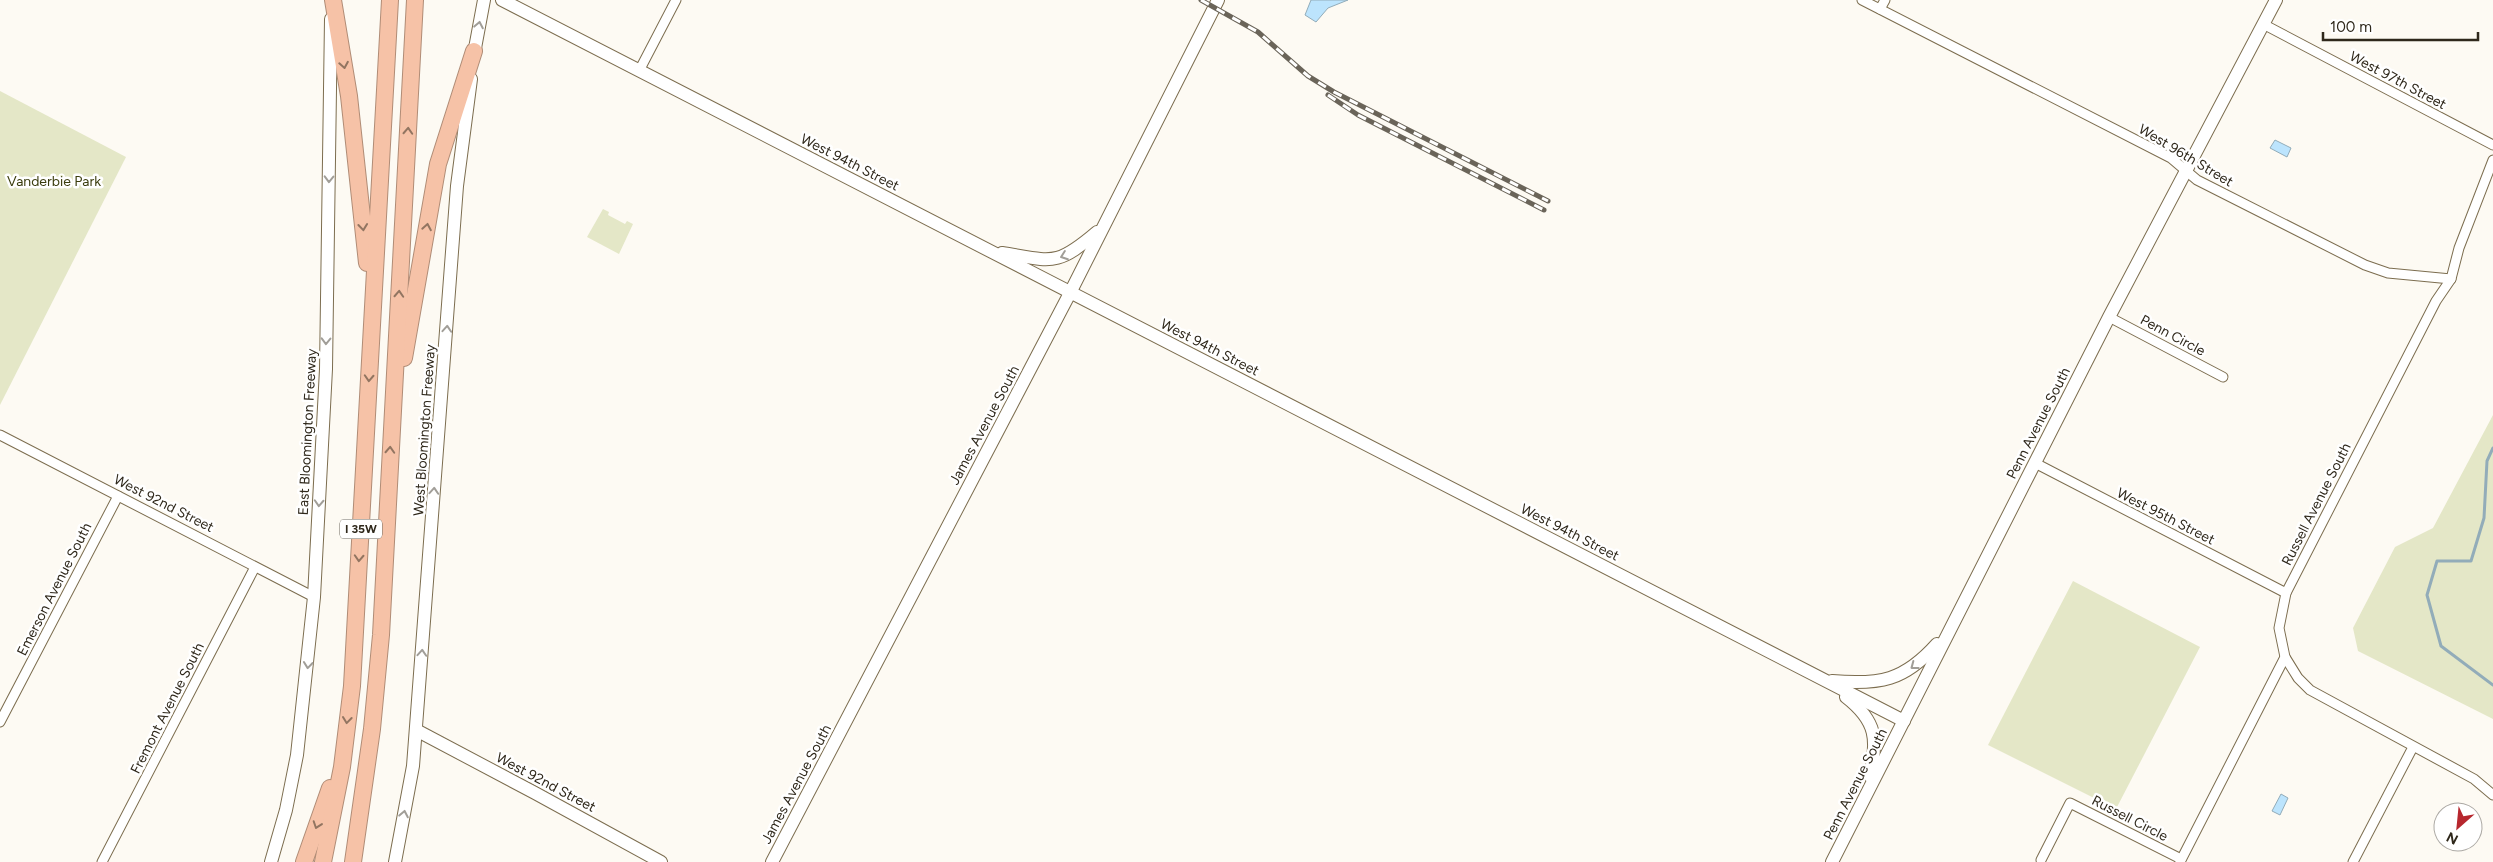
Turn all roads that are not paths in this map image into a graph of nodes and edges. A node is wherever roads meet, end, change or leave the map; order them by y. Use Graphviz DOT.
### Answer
graph roads {
  1 [pos="332,0"];
  2 [pos="390,0"];
  3 [pos="415,0"];
  4 [pos="484,0"];
  5 [pos="502,0"];
  6 [pos="676,0"];
  7 [pos="1218,0"];
  8 [pos="1862,0"];
  9 [pos="1885,0"];
  10 [pos="2276,0"];
  11 [pos="1880,9"];
  12 [pos="2263,24"];
  13 [pos="474,51"];
  14 [pos="639,71"];
  15 [pos="2493,145"];
  16 [pos="2493,160"];
  17 [pos="2187,171"];
  18 [pos="1103,227"];
  19 [pos="989,250"];
  20 [pos="2451,279"];
  21 [pos="1070,292"];
  22 [pos="372,312"];
  23 [pos="2109,317"];
  24 [pos="2224,377"];
  25 [pos="392,430"];
  26 [pos="0,435"];
  27 [pos="2035,464"];
  28 [pos="118,496"];
  29 [pos="256,567"];
  30 [pos="2286,593"];
  31 [pos="314,597"];
  32 [pos="1948,631"];
  33 [pos="2285,657"];
  34 [pos="1825,680"];
  35 [pos="1904,721"];
  36 [pos="0,722"];
  37 [pos="416,730"];
  38 [pos="344,746"];
  39 [pos="2413,747"];
  40 [pos="1866,793"];
  41 [pos="2493,795"];
  42 [pos="2040,860"];
  43 [pos="2180,861"];
  44 [pos="102,862"];
  45 [pos="271,862"];
  46 [pos="304,862"];
  47 [pos="323,862"];
  48 [pos="351,862"];
  49 [pos="395,862"];
  50 [pos="661,862"];
  51 [pos="772,862"];
  52 [pos="1832,862"];
  53 [pos="2353,862"];
  1 -- 22 [label="highway, one-way"];
  1 -- 31 [label="street, East Bloomington Freeway, one-way"];
  2 -- 22 [label="highway, I 35W"];
  25 -- 3 [label="highway, I 35W, one-way"];
  13 -- 4 [label="street, West Bloomington Freeway, one-way"];
  5 -- 14 [label="street, West 94th Street"];
  6 -- 14 [label="street"];
  7 -- 18 [label="street, James Avenue South"];
  8 -- 11 [label="street, West 96th Street"];
  9 -- 11 [label="street"];
  10 -- 12 [label="street, Penn Avenue South"];
  11 -- 17 [label="street, West 96th Street"];
  12 -- 15 [label="street, West 97th Street"];
  12 -- 17 [label="street, Penn Avenue South"];
  25 -- 13 [label="highway, one-way"];
  37 -- 13 [label="street, West Bloomington Freeway, one-way"];
  14 -- 19 [label="street, West 94th Street"];
  16 -- 20 [label="street, Russell Avenue South"];
  17 -- 20 [label="street, West 96th Street"];
  17 -- 23 [label="street, Penn Avenue South"];
  18 -- 19 [label="street, one-way"];
  18 -- 21 [label="street, James Avenue South"];
  19 -- 21 [label="street, West 94th Street"];
  20 -- 30 [label="street, Russell Avenue South"];
  21 -- 34 [label="street, West 94th Street"];
  21 -- 51 [label="street, James Avenue South"];
  22 -- 38 [label="highway, I 35W, one-way"];
  23 -- 24 [label="street, Penn Circle"];
  23 -- 27 [label="street, Penn Avenue South"];
  48 -- 25 [label="highway, I 35W, one-way"];
  26 -- 28 [label="street, West 92nd Street"];
  27 -- 30 [label="street, West 95th Street"];
  27 -- 32 [label="street, Penn Avenue South"];
  28 -- 29 [label="street, West 92nd Street"];
  28 -- 36 [label="street, Emerson Avenue South"];
  29 -- 31 [label="street, West 92nd Street"];
  29 -- 44 [label="street, Fremont Avenue South"];
  30 -- 33 [label="street, Russell Avenue South"];
  31 -- 45 [label="street, East Bloomington Freeway, one-way"];
  32 -- 34 [label="street, one-way"];
  32 -- 35 [label="street, Penn Avenue South"];
  33 -- 39 [label="street"];
  33 -- 43 [label="street"];
  34 -- 35 [label="street, West 94th Street"];
  34 -- 40 [label="street"];
  35 -- 40 [label="street, Penn Avenue South"];
  49 -- 37 [label="street, West Bloomington Freeway, one-way"];
  37 -- 50 [label="street, West 92nd Street"];
  38 -- 46 [label="highway, one-way"];
  38 -- 47 [label="highway, I 35W"];
  39 -- 41 [label="street"];
  39 -- 53 [label="street"];
  40 -- 52 [label="street, Penn Avenue South"];
  42 -- 43 [label="street, Russell Circle"];
}
